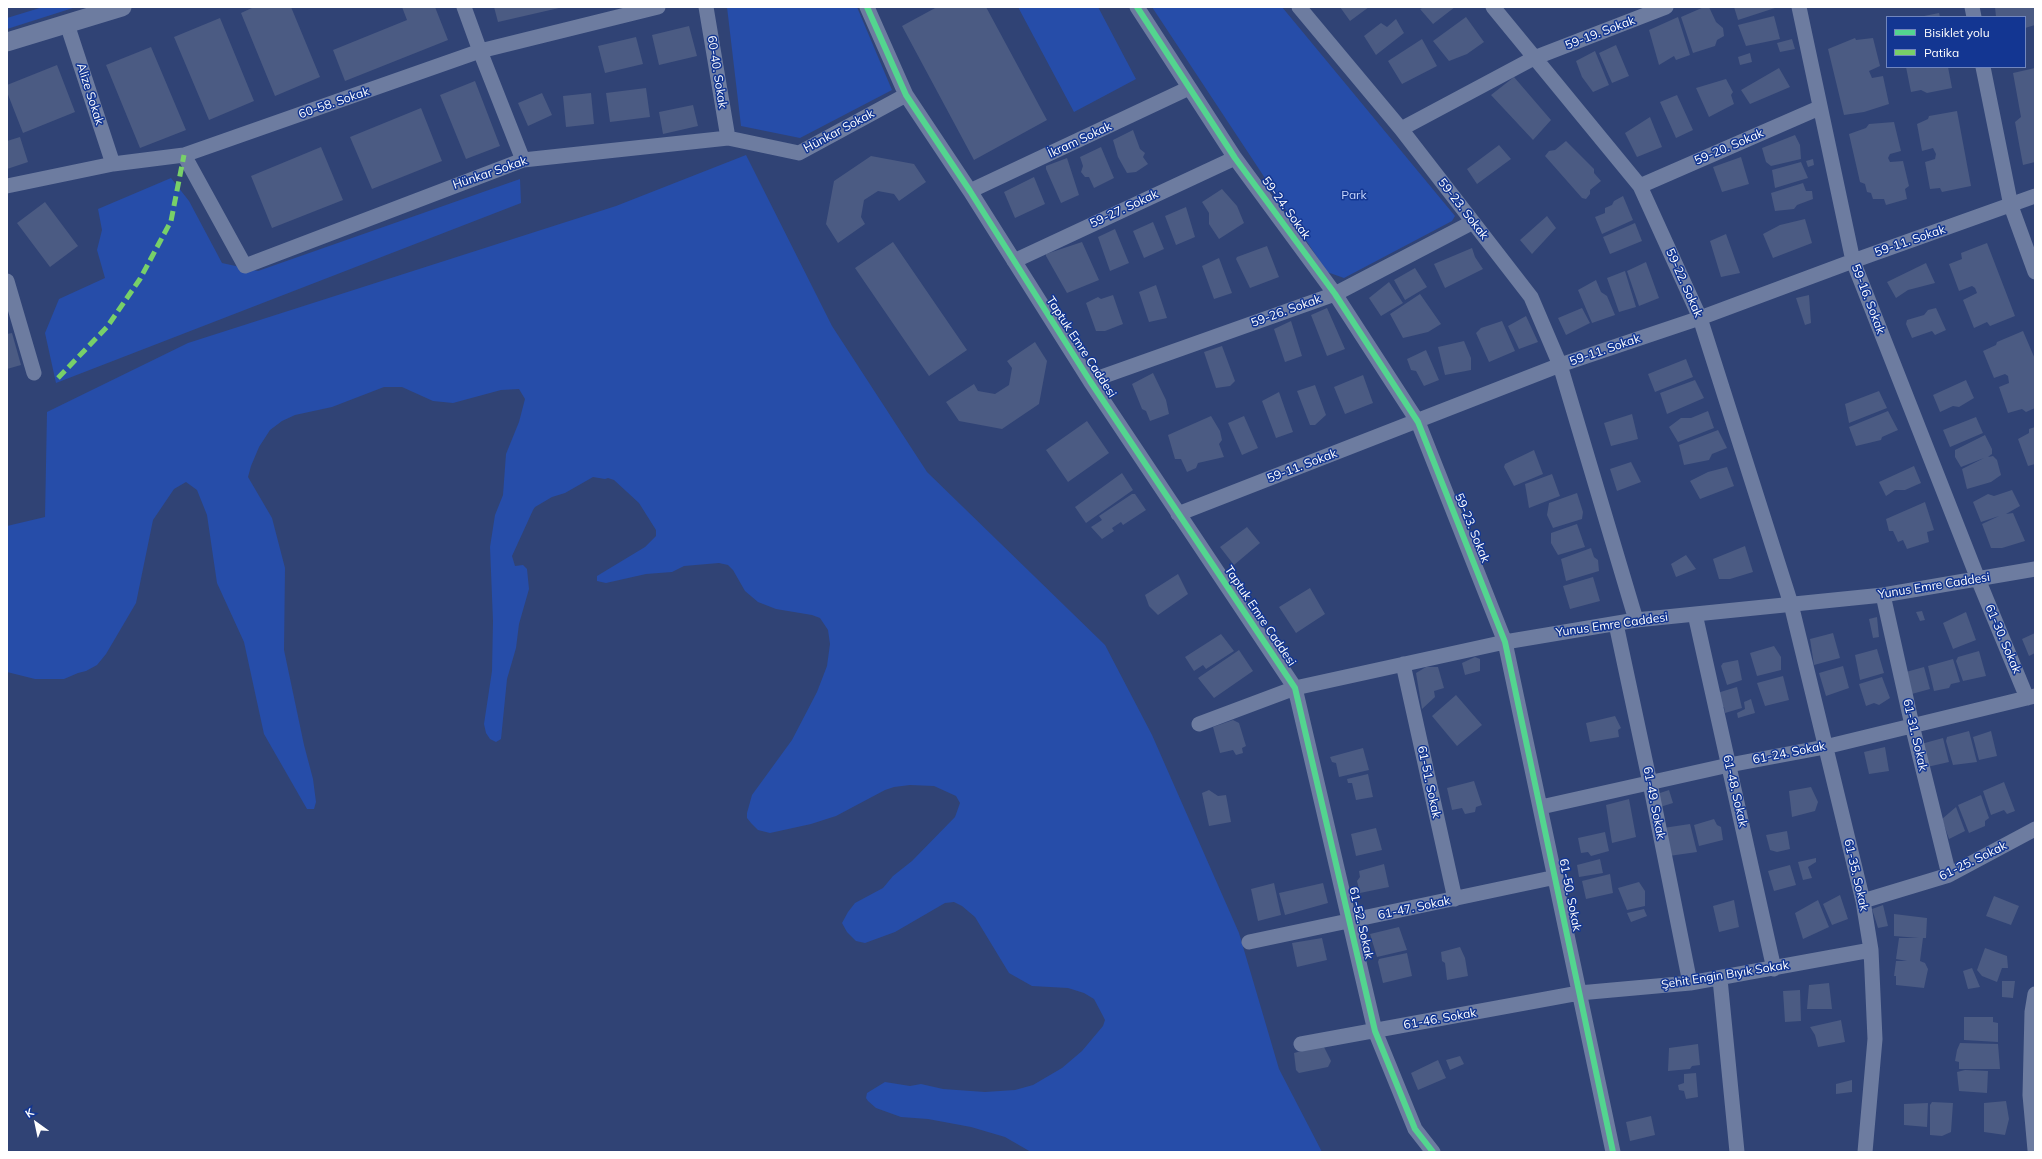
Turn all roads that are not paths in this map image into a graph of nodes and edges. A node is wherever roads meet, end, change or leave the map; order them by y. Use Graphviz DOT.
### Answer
graph roads {
  1 [pos="122,7"];
  2 [pos="464,7"];
  3 [pos="658,7"];
  4 [pos="706,7"];
  5 [pos="867,7"];
  6 [pos="1137,7"];
  7 [pos="1299,7"];
  8 [pos="1493,7"];
  9 [pos="1666,7"];
  10 [pos="1799,7"];
  11 [pos="67,24"];
  12 [pos="7,42"];
  13 [pos="480,51"];
  14 [pos="1534,58"];
  15 [pos="1983,68"];
  16 [pos="1189,88"];
  17 [pos="906,95"];
  18 [pos="1819,108"];
  19 [pos="1401,129"];
  20 [pos="728,138"];
  21 [pos="184,155"];
  22 [pos="1235,158"];
  23 [pos="523,160"];
  24 [pos="113,164"];
  25 [pos="7,186"];
  26 [pos="1640,186"];
  27 [pos="970,191"];
  28 [pos="2035,196"];
  29 [pos="2011,206"];
  30 [pos="1473,222"];
  31 [pos="1014,261"];
  32 [pos="1853,261"];
  33 [pos="2035,272"];
  34 [pos="7,281"];
  35 [pos="1335,294"];
  36 [pos="1700,318"];
  37 [pos="1560,366"];
  38 [pos="34,373"];
  39 [pos="1090,381"];
  40 [pos="1418,422"];
  41 [pos="1178,514"];
  42 [pos="2035,569"];
  43 [pos="1978,579"];
  44 [pos="1884,594"];
  45 [pos="1791,604"];
  46 [pos="1695,614"];
  47 [pos="1636,620"];
  48 [pos="1616,624"];
  49 [pos="1505,642"];
  50 [pos="1403,664"];
  51 [pos="1295,688"];
  52 [pos="2031,697"];
  53 [pos="1199,724"];
  54 [pos="1912,725"];
  55 [pos="1825,747"];
  56 [pos="1729,765"];
  57 [pos="1650,783"];
  58 [pos="1541,807"];
  59 [pos="2035,829"];
  60 [pos="1949,875"];
  61 [pos="1556,877"];
  62 [pos="1454,899"];
  63 [pos="1863,902"];
  64 [pos="1349,922"];
  65 [pos="1248,942"];
  66 [pos="1871,950"];
  67 [pos="1774,969"];
  68 [pos="1720,979"];
  69 [pos="1690,983"];
  70 [pos="1579,993"];
  71 [pos="2035,994"];
  72 [pos="1375,1030"];
  73 [pos="1301,1044"];
  74 [pos="2035,1150"];
  75 [pos="1433,1152"];
  76 [pos="1613,1152"];
  77 [pos="1737,1152"];
  78 [pos="1865,1152"];
  1 -- 11 [label="street"];
  2 -- 13 [label="street"];
  3 -- 13 [label="street, 60-58. Sokak"];
  4 -- 20 [label="street, 60-40. Sokak"];
  5 -- 17 [label="street, Taptuk Emre Caddesi"];
  6 -- 16 [label="street, 59-24. Sokak"];
  7 -- 19 [label="street, 59-23. Sokak"];
  8 -- 14 [label="street, 59-22. Sokak"];
  9 -- 14 [label="street, 59-19. Sokak"];
  10 -- 18 [label="street, 59-16. Sokak"];
  11 -- 12 [label="street"];
  11 -- 24 [label="street, Alize Sokak"];
  13 -- 21 [label="street, 60-58. Sokak"];
  13 -- 23 [label="street"];
  14 -- 19 [label="street, 59-19. Sokak"];
  14 -- 26 [label="street, 59-22. Sokak"];
  15 -- 29 [label="street"];
  16 -- 22 [label="street, 59-24. Sokak"];
  16 -- 27 [label="street, İkram Sokak"];
  17 -- 20 [label="street, Hünkar Sokak"];
  17 -- 27 [label="street, Taptuk Emre Caddesi"];
  18 -- 26 [label="street, 59-20. Sokak"];
  18 -- 32 [label="street, 59-16. Sokak"];
  19 -- 30 [label="street, 59-23. Sokak"];
  20 -- 23 [label="street, Hünkar Sokak"];
  21 -- 23 [label="street, Hünkar Sokak"];
  21 -- 24 [label="street, 60-58. Sokak"];
  22 -- 31 [label="street, 59-27. Sokak"];
  22 -- 35 [label="street, 59-24. Sokak"];
  24 -- 25 [label="street, 60-58. Sokak"];
  26 -- 36 [label="street, 59-22. Sokak"];
  27 -- 31 [label="street, Taptuk Emre Caddesi"];
  28 -- 29 [label="street, 59-11. Sokak"];
  29 -- 32 [label="street, 59-11. Sokak"];
  29 -- 33 [label="street"];
  30 -- 35 [label="street, 59-26. Sokak"];
  30 -- 37 [label="street, 59-23. Sokak"];
  31 -- 39 [label="street, Taptuk Emre Caddesi"];
  32 -- 36 [label="street, 59-11. Sokak"];
  32 -- 43 [label="street, 59-16. Sokak"];
  34 -- 38 [label="street"];
  35 -- 39 [label="street, 59-26. Sokak"];
  35 -- 40 [label="street, 59-24. Sokak"];
  36 -- 37 [label="street, 59-11. Sokak"];
  36 -- 45 [label="street, 59-22. Sokak"];
  37 -- 40 [label="street, 59-11. Sokak"];
  37 -- 47 [label="street, 59-23. Sokak"];
  39 -- 41 [label="street, Taptuk Emre Caddesi"];
  40 -- 41 [label="street, 59-11. Sokak"];
  40 -- 49 [label="street, 59-23. Sokak"];
  41 -- 51 [label="street, Taptuk Emre Caddesi"];
  42 -- 43 [label="street, Yunus Emre Caddesi"];
  43 -- 44 [label="street, Yunus Emre Caddesi"];
  43 -- 52 [label="street, 61-30. Sokak"];
  44 -- 45 [label="street, Yunus Emre Caddesi"];
  44 -- 54 [label="street, 61-31. Sokak"];
  45 -- 46 [label="street, Yunus Emre Caddesi"];
  45 -- 55 [label="street, 61-35. Sokak"];
  46 -- 47 [label="street, Yunus Emre Caddesi"];
  46 -- 56 [label="street, 61-48. Sokak"];
  47 -- 48 [label="street, Yunus Emre Caddesi"];
  48 -- 49 [label="street, Yunus Emre Caddesi"];
  48 -- 57 [label="street, 61-49. Sokak"];
  49 -- 50 [label="street, Yunus Emre Caddesi"];
  49 -- 58 [label="street, 61-50. Sokak"];
  50 -- 51 [label="street, Yunus Emre Caddesi"];
  50 -- 62 [label="street, 61-51. Sokak"];
  51 -- 53 [label="street, Yunus Emre Caddesi"];
  51 -- 64 [label="street, 61-52. Sokak"];
  52 -- 54 [label="street, 61-24. Sokak"];
  54 -- 55 [label="street, 61-24. Sokak"];
  54 -- 60 [label="street, 61-31. Sokak"];
  55 -- 56 [label="street, 61-24. Sokak"];
  55 -- 63 [label="street, 61-35. Sokak"];
  56 -- 57 [label="street, 61-24. Sokak"];
  56 -- 67 [label="street, 61-48. Sokak"];
  57 -- 58 [label="street, 61-24. Sokak"];
  57 -- 69 [label="street, 61-49. Sokak"];
  58 -- 61 [label="street, 61-50. Sokak"];
  59 -- 60 [label="street, 61-25. Sokak"];
  60 -- 63 [label="street, 61-25. Sokak"];
  61 -- 62 [label="street, 61-47. Sokak"];
  61 -- 70 [label="street, 61-50. Sokak"];
  62 -- 64 [label="street, 61-47. Sokak"];
  63 -- 66 [label="street, 61-35. Sokak"];
  64 -- 65 [label="street, 61-47. Sokak"];
  64 -- 72 [label="street, 61-52. Sokak"];
  66 -- 67 [label="street, Şehit Engin Bıyık Sokak"];
  66 -- 78 [label="street, 61-35. Sokak"];
  67 -- 68 [label="street, Şehit Engin Bıyık Sokak"];
  68 -- 69 [label="street, Şehit Engin Bıyık Sokak"];
  68 -- 77 [label="street"];
  69 -- 70 [label="street, Şehit Engin Bıyık Sokak"];
  70 -- 72 [label="street, 61-46. Sokak"];
  70 -- 76 [label="street, 61-50. Sokak"];
  71 -- 74 [label="street"];
  72 -- 73 [label="street, 61-46. Sokak"];
  72 -- 75 [label="street, 61-52. Sokak"];
}
